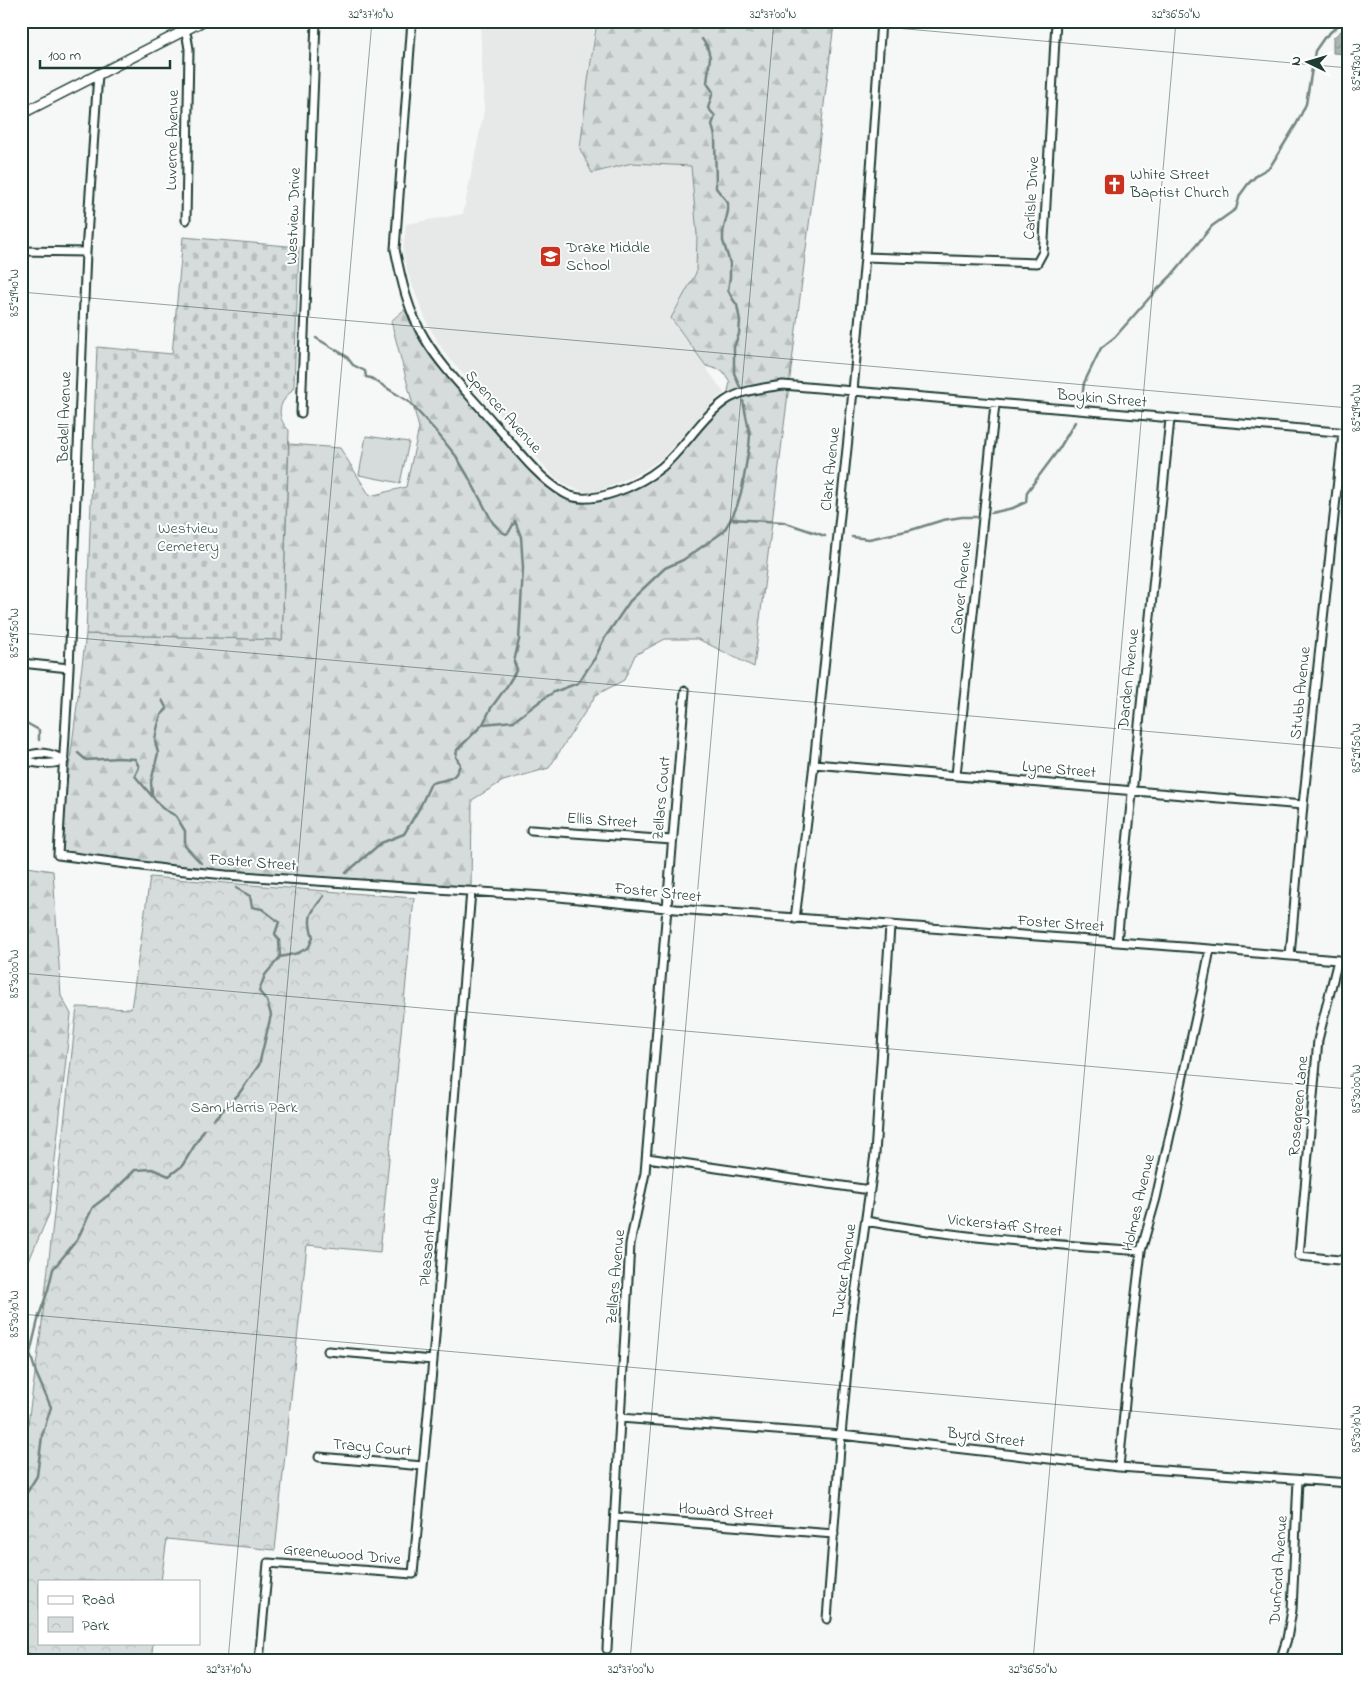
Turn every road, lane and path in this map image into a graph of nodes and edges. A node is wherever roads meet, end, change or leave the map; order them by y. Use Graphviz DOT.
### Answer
graph roads {
  1 [pos="181,21"];
  2 [pos="203,21"];
  3 [pos="316,21"];
  4 [pos="412,21"];
  5 [pos="881,21"];
  6 [pos="1056,21"];
  7 [pos="184,31"];
  8 [pos="98,74"];
  9 [pos="21,114"];
  10 [pos="186,220"];
  11 [pos="21,252"];
  12 [pos="86,252"];
  13 [pos="865,257"];
  14 [pos="853,391"];
  15 [pos="995,404"];
  16 [pos="301,413"];
  17 [pos="1170,419"];
  18 [pos="1346,433"];
  19 [pos="21,663"];
  20 [pos="69,668"];
  21 [pos="685,691"];
  22 [pos="22,758"];
  23 [pos="64,760"];
  24 [pos="814,764"];
  25 [pos="956,775"];
  26 [pos="1132,790"];
  27 [pos="1303,805"];
  28 [pos="531,830"];
  29 [pos="672,840"];
  30 [pos="472,891"];
  31 [pos="667,908"];
  32 [pos="795,919"];
  33 [pos="890,926"];
  34 [pos="1117,942"];
  35 [pos="1210,949"];
  36 [pos="1290,956"];
  37 [pos="1338,960"];
  38 [pos="1349,961"];
  39 [pos="647,1158"];
  40 [pos="870,1190"];
  41 [pos="866,1221"];
  42 [pos="1142,1251"];
  43 [pos="1349,1261"];
  44 [pos="328,1351"];
  45 [pos="433,1360"];
  46 [pos="620,1418"];
  47 [pos="841,1435"];
  48 [pos="319,1457"];
  49 [pos="423,1466"];
  50 [pos="1119,1467"];
  51 [pos="1298,1480"];
  52 [pos="1349,1483"];
  53 [pos="615,1517"];
  54 [pos="834,1534"];
  55 [pos="413,1574"];
  56 [pos="827,1619"];
  57 [pos="606,1649"];
  58 [pos="259,1661"];
  59 [pos="1280,1661"];
  1 -- 7 [label="street, Luverne Avenue"];
  2 -- 7 [label="street"];
  3 -- 16 [label="street, Westview Drive"];
  4 -- 14 [label="street, Spencer Avenue"];
  5 -- 13 [label="street, Clark Avenue"];
  6 -- 13 [label="street, Carlisle Drive"];
  7 -- 8 [label="street"];
  7 -- 10 [label="street, Luverne Avenue"];
  8 -- 9 [label="street"];
  8 -- 12 [label="street, Bedell Avenue"];
  11 -- 12 [label="street"];
  12 -- 20 [label="street, Bedell Avenue"];
  13 -- 14 [label="street, Clark Avenue"];
  14 -- 15 [label="street, Boykin Street"];
  14 -- 24 [label="street, Clark Avenue"];
  15 -- 17 [label="street, Boykin Street"];
  15 -- 25 [label="street, Carver Avenue"];
  17 -- 18 [label="street, Boykin Street"];
  17 -- 26 [label="street, Darden Avenue"];
  18 -- 27 [label="street, Stubb Avenue"];
  19 -- 20 [label="street"];
  20 -- 23 [label="street, Bedell Avenue"];
  21 -- 29 [label="street, Zellars Court"];
  22 -- 23 [label="street"];
  23 -- 30 [label="street, Foster Street"];
  24 -- 25 [label="street, Lyne Street"];
  24 -- 32 [label="street, Clark Avenue"];
  25 -- 26 [label="street, Lyne Street"];
  26 -- 27 [label="street, Lyne Street"];
  26 -- 34 [label="street, Darden Avenue"];
  27 -- 36 [label="street, Stubb Avenue"];
  28 -- 29 [label="street, Ellis Street"];
  29 -- 31 [label="street, Zellars Court"];
  30 -- 31 [label="street, Foster Street"];
  30 -- 45 [label="street, Pleasant Avenue"];
  31 -- 32 [label="street, Foster Street"];
  31 -- 39 [label="street, Zellars Avenue"];
  32 -- 33 [label="street, Foster Street"];
  33 -- 34 [label="street, Foster Street"];
  33 -- 40 [label="street, Tucker Avenue"];
  34 -- 35 [label="street, Foster Street"];
  35 -- 36 [label="street, Foster Street"];
  35 -- 42 [label="street, Holmes Avenue"];
  36 -- 37 [label="street, Foster Street"];
  37 -- 38 [label="street, Foster Street"];
  37 -- 43 [label="street, Rosegreen Lane"];
  39 -- 40 [label="street"];
  39 -- 46 [label="street, Zellars Avenue"];
  40 -- 41 [label="street, Tucker Avenue"];
  41 -- 42 [label="street, Vickerstaff Street"];
  41 -- 47 [label="street, Tucker Avenue"];
  42 -- 50 [label="street, Holmes Avenue"];
  44 -- 45 [label="street"];
  45 -- 49 [label="street, Pleasant Avenue"];
  46 -- 47 [label="street, Byrd Street"];
  46 -- 53 [label="street, Zellars Avenue"];
  47 -- 50 [label="street, Byrd Street"];
  47 -- 54 [label="street, Tucker Avenue"];
  48 -- 49 [label="street, Tracy Court"];
  49 -- 55 [label="street, Pleasant Avenue"];
  50 -- 51 [label="street, Byrd Street"];
  51 -- 52 [label="street, Byrd Street"];
  51 -- 59 [label="street, Dunford Avenue"];
  53 -- 54 [label="street, Howard Street"];
  53 -- 57 [label="street, Zellars Avenue"];
  54 -- 56 [label="street, Tucker Avenue"];
  55 -- 58 [label="street, Greenewood Drive"];
}
